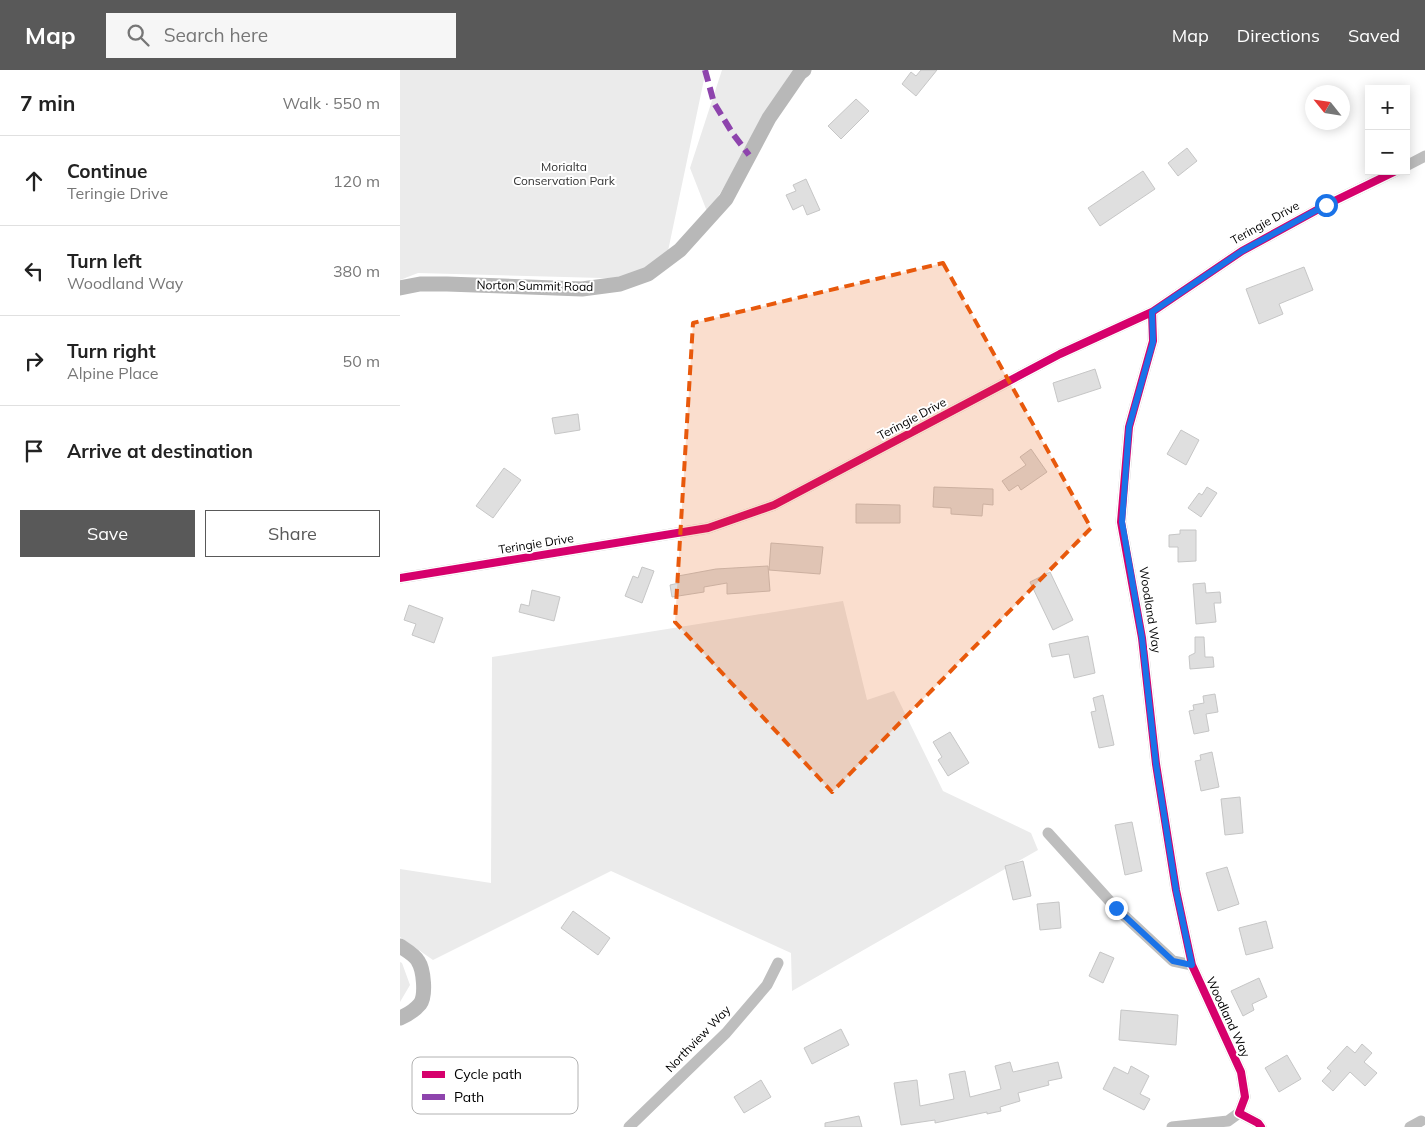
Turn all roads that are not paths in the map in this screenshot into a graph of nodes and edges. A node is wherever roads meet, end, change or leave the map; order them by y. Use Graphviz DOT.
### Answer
graph roads {
  1 [pos="804,70"];
  2 [pos="1425,156"];
  3 [pos="1410,164"];
  4 [pos="1388,175"];
  5 [pos="400,288"];
  6 [pos="1152,312"];
  7 [pos="400,578"];
  8 [pos="1048,833"];
  9 [pos="400,946"];
  10 [pos="778,963"];
  11 [pos="1192,965"];
  12 [pos="400,1018"];
  13 [pos="1239,1113"];
  14 [pos="1421,1121"];
  15 [pos="630,1127"];
  16 [pos="1172,1127"];
  17 [pos="1261,1127"];
  18 [pos="1410,1127"];
  1 -- 5 [label="main road, Norton Summit Road"];
  2 -- 3 [label="street"];
  4 -- 6 [label="street, Teringie Drive"];
  6 -- 7 [label="street, Teringie Drive"];
  6 -- 11 [label="street, Woodland Way"];
  8 -- 11 [label="street"];
  9 -- 12 [label="main road"];
  10 -- 15 [label="street, Northview Way"];
  11 -- 13 [label="street, Woodland Way"];
  13 -- 16 [label="street"];
  13 -- 17 [label="street"];
  14 -- 18 [label="street"];
}
